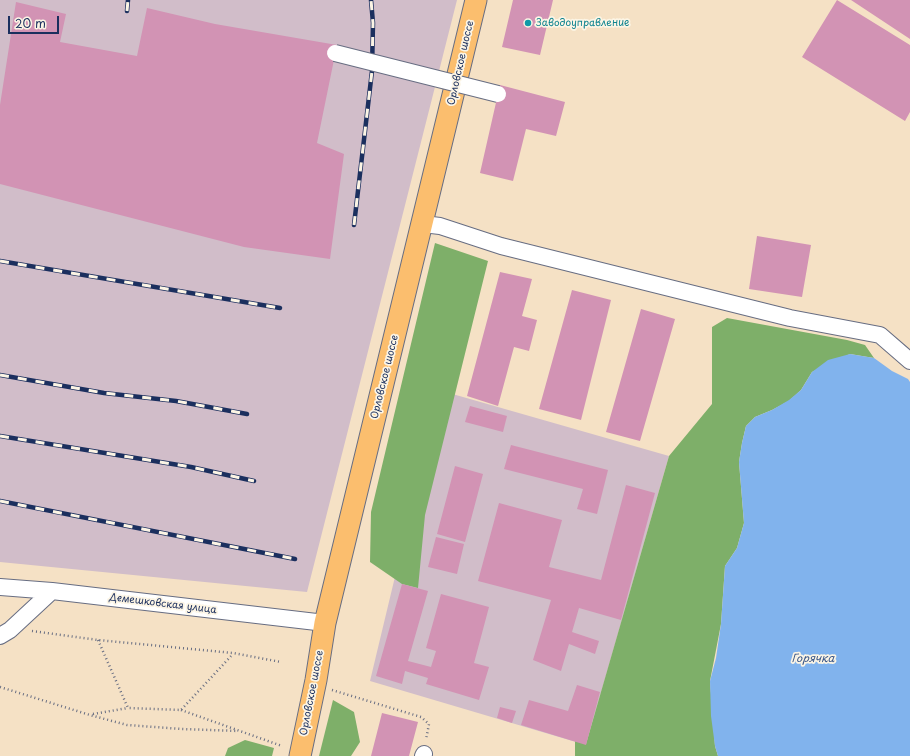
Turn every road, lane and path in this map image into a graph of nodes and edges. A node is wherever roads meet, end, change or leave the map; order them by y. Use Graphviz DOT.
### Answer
graph roads {
  1 [pos="476,0"];
  2 [pos="335,53"];
  3 [pos="498,94"];
  4 [pos="423,224"];
  5 [pos="910,361"];
  6 [pos="0,586"];
  7 [pos="52,590"];
  8 [pos="325,623"];
  9 [pos="5,633"];
  10 [pos="98,640"];
  11 [pos="233,654"];
  12 [pos="281,662"];
  13 [pos="0,687"];
  14 [pos="330,689"];
  15 [pos="128,708"];
  16 [pos="181,710"];
  17 [pos="90,715"];
  18 [pos="238,731"];
  19 [pos="291,751"];
  20 [pos="424,755"];
  1 -- 4 [label="main road, Орловское шоссе"];
  2 -- 3 [label="street, bridge"];
  4 -- 5 [label="street"];
  4 -- 8 [label="main road, Орловское шоссе"];
  6 -- 7 [label="street, Демешковская улица"];
  7 -- 8 [label="street, Демешковская улица"];
  7 -- 9 [label="street"];
  8 -- 19 [label="main road, Орловское шоссе"];
  9 -- 10 [label="path"];
  10 -- 11 [label="path"];
  10 -- 15 [label="path"];
  11 -- 12 [label="path"];
  11 -- 16 [label="path"];
  13 -- 17 [label="path"];
  14 -- 20 [label="path"];
  15 -- 16 [label="path"];
  15 -- 17 [label="path"];
  16 -- 18 [label="path"];
  17 -- 18 [label="path"];
  18 -- 19 [label="path"];
}
